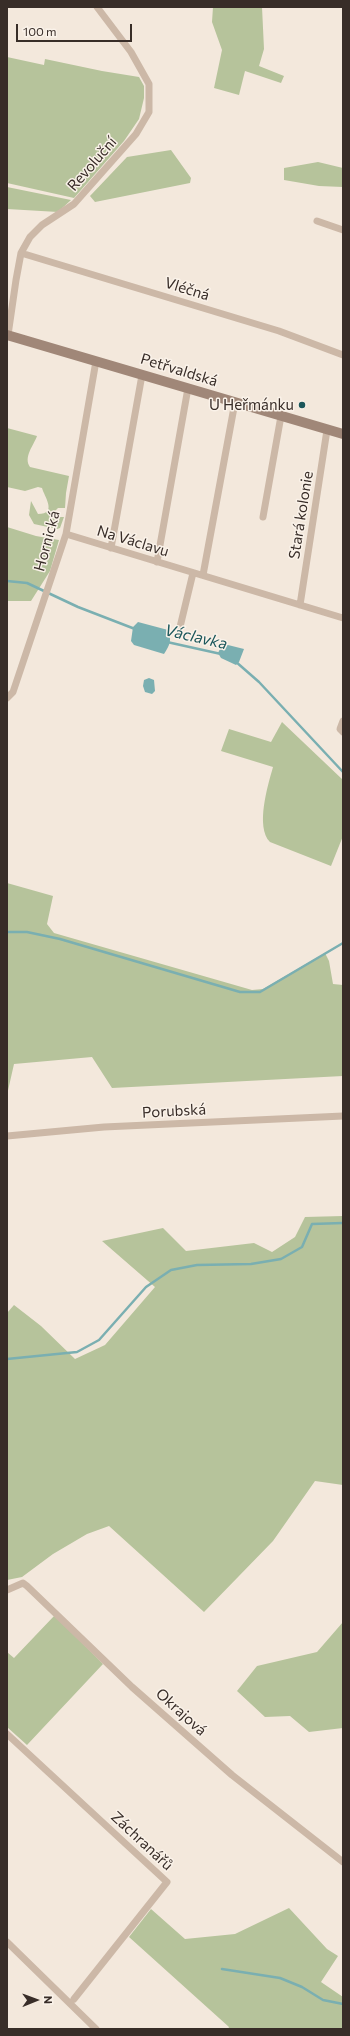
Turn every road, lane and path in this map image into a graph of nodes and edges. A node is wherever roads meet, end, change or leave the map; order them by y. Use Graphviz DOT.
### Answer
graph roads {
  1 [pos="97,7"];
  2 [pos="316,221"];
  3 [pos="343,230"];
  4 [pos="22,253"];
  5 [pos="8,335"];
  6 [pos="343,353"];
  7 [pos="96,361"];
  8 [pos="142,375"];
  9 [pos="188,388"];
  10 [pos="235,402"];
  11 [pos="281,416"];
  12 [pos="327,430"];
  13 [pos="343,434"];
  14 [pos="263,517"];
  15 [pos="66,534"];
  16 [pos="111,548"];
  17 [pos="157,562"];
  18 [pos="193,573"];
  19 [pos="203,576"];
  20 [pos="300,604"];
  21 [pos="343,618"];
  22 [pos="180,628"];
  23 [pos="7,698"];
  24 [pos="343,721"];
  25 [pos="343,732"];
  26 [pos="343,1116"];
  27 [pos="7,1136"];
  28 [pos="7,1590"];
  29 [pos="7,1734"];
  30 [pos="343,1862"];
  31 [pos="7,1942"];
  32 [pos="74,1999"];
  33 [pos="96,2029"];
  1 -- 4 [label="street, Revoluční"];
  2 -- 3 [label="street"];
  4 -- 5 [label="street, Revoluční"];
  4 -- 6 [label="street, Vléčná"];
  5 -- 7 [label="street, Petřvaldská"];
  7 -- 8 [label="street, Petřvaldská"];
  7 -- 15 [label="street, Hornická"];
  8 -- 9 [label="street, Petřvaldská"];
  8 -- 16 [label="street"];
  9 -- 10 [label="street, Petřvaldská"];
  9 -- 17 [label="street"];
  10 -- 11 [label="street, Petřvaldská"];
  10 -- 19 [label="street"];
  11 -- 12 [label="street, Petřvaldská"];
  11 -- 14 [label="street"];
  12 -- 13 [label="street, Petřvaldská"];
  12 -- 20 [label="street, Stará kolonie"];
  15 -- 16 [label="street, Na Václavu"];
  15 -- 23 [label="street, Hornická"];
  16 -- 17 [label="street, Na Václavu"];
  17 -- 18 [label="street, Na Václavu"];
  18 -- 19 [label="street, Na Václavu"];
  18 -- 22 [label="street"];
  19 -- 20 [label="street, Na Václavu"];
  20 -- 21 [label="street, Na Václavu"];
  24 -- 25 [label="street"];
  26 -- 27 [label="street, Porubská"];
  28 -- 30 [label="street, Okrajová"];
  29 -- 32 [label="street, Záchranářů"];
  31 -- 33 [label="street"];
}
